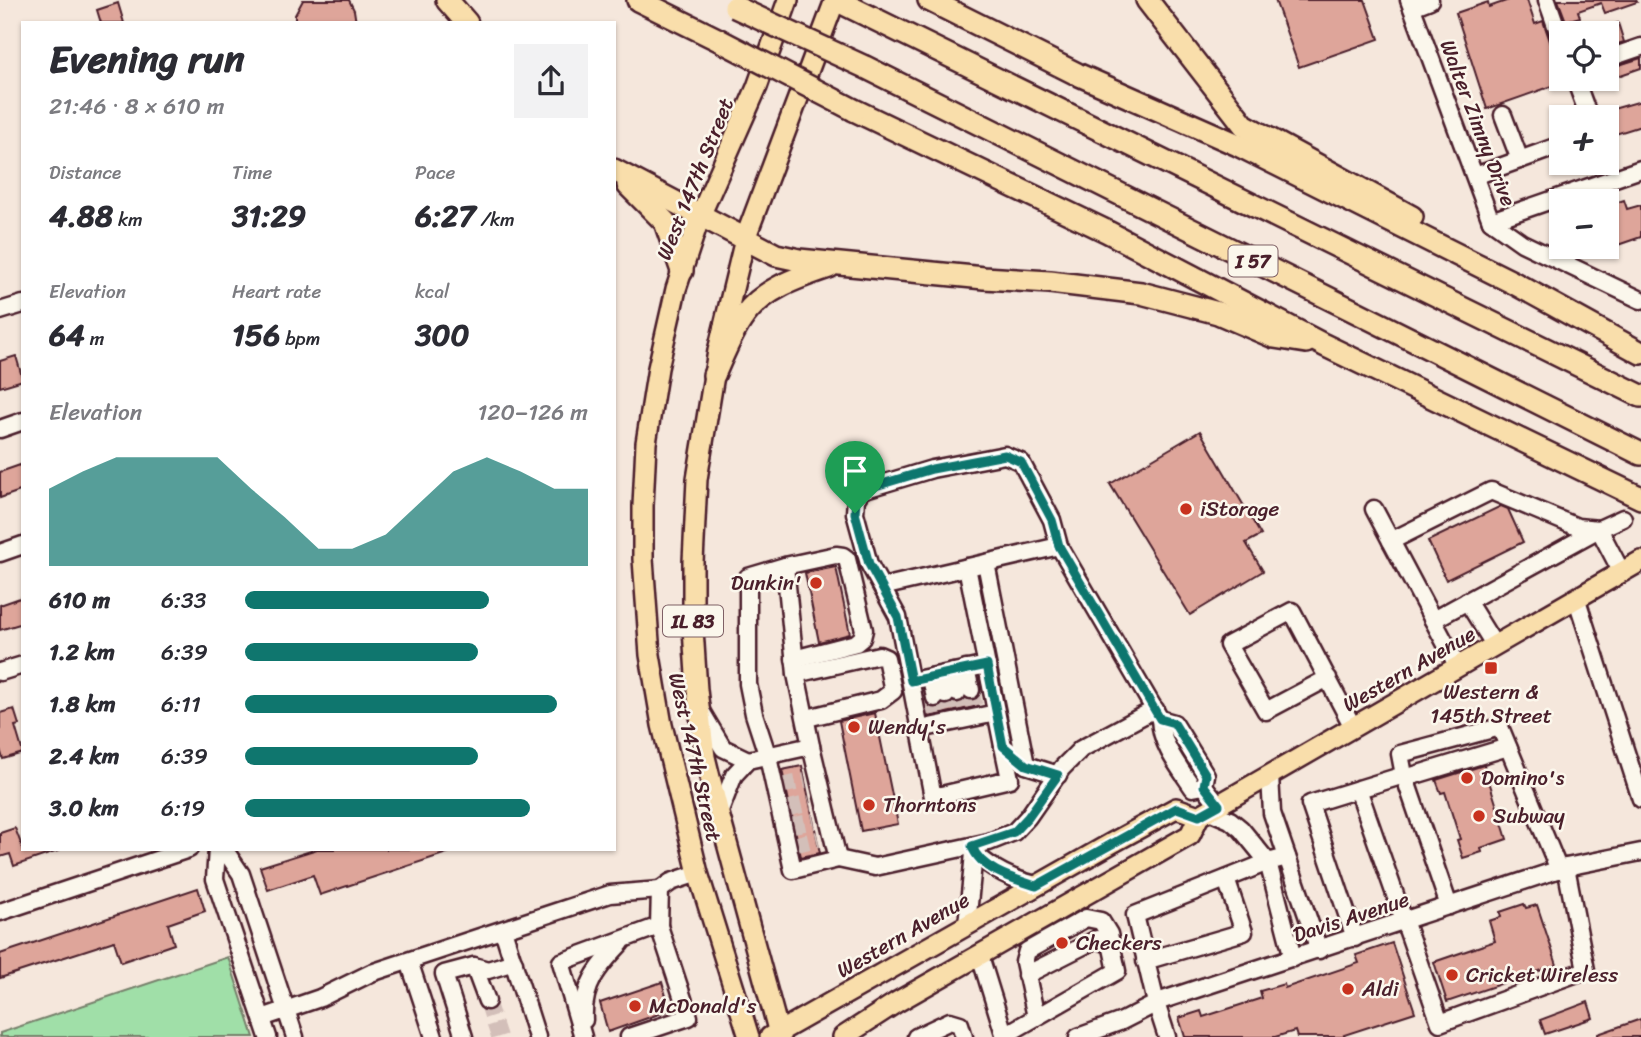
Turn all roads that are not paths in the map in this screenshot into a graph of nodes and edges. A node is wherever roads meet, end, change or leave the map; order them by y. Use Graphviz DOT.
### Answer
graph roads {
  1 [pos="447,0"];
  2 [pos="638,0"];
  3 [pos="788,0"];
  4 [pos="835,0"];
  5 [pos="929,0"];
  6 [pos="1147,0"];
  7 [pos="1430,0"];
  8 [pos="1547,0"];
  9 [pos="1410,3"];
  10 [pos="728,4"];
  11 [pos="465,21"];
  12 [pos="1554,21"];
  13 [pos="1641,47"];
  14 [pos="1619,55"];
  15 [pos="1503,115"];
  16 [pos="1549,149"];
  17 [pos="1520,160"];
  18 [pos="1641,169"];
  19 [pos="616,172"];
  20 [pos="616,173"];
  21 [pos="1610,175"];
  22 [pos="1475,176"];
  23 [pos="1611,179"];
  24 [pos="700,216"];
  25 [pos="1491,221"];
  26 [pos="745,239"];
  27 [pos="839,264"];
  28 [pos="682,271"];
  29 [pos="1513,282"];
  30 [pos="1641,300"];
  31 [pos="21,305"];
  32 [pos="0,312"];
  33 [pos="1324,345"];
  34 [pos="1641,352"];
  35 [pos="714,375"];
  36 [pos="1641,396"];
  37 [pos="21,422"];
  38 [pos="0,429"];
  39 [pos="1641,454"];
  40 [pos="1641,498"];
  41 [pos="1374,509"];
  42 [pos="1623,518"];
  43 [pos="1598,529"];
  44 [pos="1391,541"];
  45 [pos="21,546"];
  46 [pos="1059,546"];
  47 [pos="0,553"];
  48 [pos="1641,561"];
  49 [pos="986,563"];
  50 [pos="785,566"];
  51 [pos="967,568"];
  52 [pos="1622,573"];
  53 [pos="882,587"];
  54 [pos="1577,600"];
  55 [pos="1468,601"];
  56 [pos="1433,620"];
  57 [pos="1495,646"];
  58 [pos="21,665"];
  59 [pos="987,665"];
  60 [pos="795,666"];
  61 [pos="1458,667"];
  62 [pos="0,672"];
  63 [pos="937,676"];
  64 [pos="1328,678"];
  65 [pos="947,695"];
  66 [pos="699,709"];
  67 [pos="996,713"];
  68 [pos="1158,714"];
  69 [pos="807,718"];
  70 [pos="949,718"];
  71 [pos="1353,727"];
  72 [pos="1003,746"];
  73 [pos="811,747"];
  74 [pos="1508,747"];
  75 [pos="768,757"];
  76 [pos="748,760"];
  77 [pos="1026,765"];
  78 [pos="1058,775"];
  79 [pos="1270,775"];
  80 [pos="1405,776"];
  81 [pos="1358,789"];
  82 [pos="1641,799"];
  83 [pos="1209,811"];
  84 [pos="719,814"];
  85 [pos="973,849"];
  86 [pos="183,851"];
  87 [pos="217,851"];
  88 [pos="225,851"];
  89 [pos="1641,852"];
  90 [pos="1287,857"];
  91 [pos="838,859"];
  92 [pos="1268,862"];
  93 [pos="1563,868"];
  94 [pos="698,873"];
  95 [pos="1226,879"];
  96 [pos="1036,886"];
  97 [pos="660,890"];
  98 [pos="1449,906"];
  99 [pos="0,912"];
  100 [pos="1403,922"];
  101 [pos="967,925"];
  102 [pos="659,926"];
  103 [pos="503,930"];
  104 [pos="1355,938"];
  105 [pos="625,939"];
  106 [pos="1111,945"];
  107 [pos="1319,950"];
  108 [pos="980,956"];
  109 [pos="1293,958"];
  110 [pos="409,961"];
  111 [pos="1145,961"];
  112 [pos="514,962"];
  113 [pos="474,966"];
  114 [pos="1027,975"];
  115 [pos="487,1001"];
  116 [pos="897,1002"];
  117 [pos="1156,1003"];
  118 [pos="287,1010"];
  119 [pos="1036,1017"];
  120 [pos="262,1018"];
  121 [pos="777,1035"];
  122 [pos="918,1036"];
  123 [pos="1005,1036"];
  124 [pos="268,1037"];
  125 [pos="295,1037"];
  126 [pos="434,1037"];
  127 [pos="464,1037"];
  128 [pos="537,1037"];
  129 [pos="584,1037"];
  130 [pos="629,1037"];
  131 [pos="750,1037"];
  132 [pos="843,1037"];
  133 [pos="859,1037"];
  134 [pos="964,1037"];
  135 [pos="1078,1037"];
  136 [pos="1167,1037"];
  1 -- 11 [label="highway"];
  2 -- 33 [label="highway, bridge"];
  3 -- 24 [label="main road, West 147th Street / IL 83"];
  4 -- 26 [label="main road, West 147th Street / IL 83"];
  4 -- 36 [label="highway, I 57"];
  5 -- 29 [label="highway"];
  6 -- 29 [label="highway"];
  7 -- 9 [label="street"];
  8 -- 12 [label="street"];
  9 -- 22 [label="street, Walter Zimny Drive"];
  10 -- 39 [label="highway, I 57, bridge"];
  13 -- 14 [label="street"];
  15 -- 17 [label="street"];
  16 -- 17 [label="street"];
  17 -- 22 [label="street"];
  18 -- 23 [label="street"];
  19 -- 24 [label="highway"];
  20 -- 28 [label="highway"];
  21 -- 23 [label="street"];
  22 -- 25 [label="street, Walter Zimny Drive"];
  23 -- 25 [label="street"];
  24 -- 26 [label="highway"];
  24 -- 28 [label="main road, West 147th Street / IL 83"];
  25 -- 30 [label="street, Walter Zimny Drive"];
  26 -- 27 [label="highway"];
  26 -- 35 [label="main road, West 147th Street / IL 83"];
  27 -- 33 [label="highway"];
  27 -- 35 [label="highway"];
  28 -- 94 [label="main road, West 147th Street / IL 83"];
  29 -- 34 [label="highway"];
  31 -- 32 [label="street"];
  33 -- 40 [label="highway"];
  35 -- 66 [label="main road, West 147th Street / IL 83"];
  37 -- 38 [label="street"];
  41 -- 44 [label="street"];
  42 -- 43 [label="street"];
  43 -- 44 [label="street"];
  43 -- 52 [label="street"];
  43 -- 55 [label="street"];
  44 -- 56 [label="street"];
  45 -- 47 [label="street"];
  46 -- 49 [label="street"];
  46 -- 53 [label="street"];
  46 -- 68 [label="street"];
  48 -- 52 [label="main road, Western Avenue"];
  49 -- 51 [label="street"];
  49 -- 77 [label="street"];
  50 -- 60 [label="street"];
  50 -- 60 [label="street"];
  50 -- 75 [label="street"];
  51 -- 53 [label="street"];
  51 -- 59 [label="street"];
  52 -- 54 [label="main road, Western Avenue"];
  53 -- 63 [label="street"];
  54 -- 57 [label="main road, Western Avenue"];
  54 -- 82 [label="street"];
  55 -- 56 [label="street"];
  55 -- 57 [label="street"];
  56 -- 61 [label="street"];
  57 -- 61 [label="main road, Western Avenue"];
  58 -- 62 [label="street"];
  59 -- 63 [label="street"];
  59 -- 67 [label="street"];
  60 -- 69 [label="street"];
  60 -- 69 [label="street"];
  61 -- 71 [label="main road, Western Avenue"];
  63 -- 65 [label="street"];
  63 -- 65 [label="street"];
  63 -- 65 [label="street"];
  63 -- 70 [label="street"];
  64 -- 64 [label="street"];
  64 -- 71 [label="street"];
  66 -- 76 [label="street"];
  66 -- 84 [label="main road, West 147th Street / IL 83"];
  67 -- 70 [label="street"];
  67 -- 72 [label="street"];
  68 -- 78 [label="street"];
  68 -- 83 [label="street"];
  69 -- 73 [label="street"];
  70 -- 72 [label="street"];
  71 -- 79 [label="main road, Western Avenue"];
  72 -- 77 [label="street"];
  73 -- 75 [label="street"];
  73 -- 91 [label="street"];
  74 -- 80 [label="street"];
  74 -- 80 [label="street"];
  74 -- 93 [label="street"];
  75 -- 76 [label="street"];
  75 -- 91 [label="street"];
  76 -- 84 [label="street"];
  77 -- 78 [label="street"];
  78 -- 85 [label="street"];
  79 -- 83 [label="main road, Western Avenue"];
  79 -- 90 [label="street"];
  80 -- 81 [label="street"];
  80 -- 98 [label="street"];
  81 -- 100 [label="street"];
  81 -- 104 [label="street"];
  83 -- 92 [label="street"];
  83 -- 96 [label="main road, Western Avenue"];
  83 -- 108 [label="main road, Western Avenue"];
  84 -- 121 [label="main road, West 147th Street / IL 83"];
  85 -- 91 [label="street"];
  85 -- 96 [label="street"];
  85 -- 101 [label="street"];
  86 -- 99 [label="street"];
  87 -- 120 [label="street"];
  88 -- 118 [label="street"];
  89 -- 93 [label="street, Davis Avenue"];
  90 -- 92 [label="street"];
  90 -- 107 [label="street"];
  92 -- 95 [label="street"];
  92 -- 109 [label="street"];
  93 -- 98 [label="street, Davis Avenue"];
  93 -- 100 [label="street"];
  94 -- 97 [label="street"];
  94 -- 131 [label="main road, West 147th Street / IL 83"];
  95 -- 111 [label="street"];
  95 -- 111 [label="street"];
  96 -- 101 [label="main road, Western Avenue"];
  97 -- 102 [label="street"];
  97 -- 103 [label="street"];
  98 -- 100 [label="street, Davis Avenue"];
  100 -- 104 [label="street, Davis Avenue"];
  101 -- 121 [label="main road, Western Avenue"];
  102 -- 105 [label="street"];
  102 -- 130 [label="street"];
  103 -- 110 [label="street"];
  103 -- 112 [label="street"];
  104 -- 107 [label="street, Davis Avenue"];
  105 -- 129 [label="street"];
  105 -- 129 [label="street"];
  106 -- 114 [label="street"];
  106 -- 114 [label="street"];
  106 -- 119 [label="street"];
  107 -- 109 [label="street, Davis Avenue"];
  108 -- 116 [label="main road, Western Avenue"];
  108 -- 123 [label="street"];
  109 -- 117 [label="street, Davis Avenue"];
  110 -- 118 [label="street"];
  110 -- 126 [label="street"];
  111 -- 117 [label="street"];
  112 -- 113 [label="street"];
  112 -- 128 [label="street"];
  113 -- 115 [label="street"];
  113 -- 127 [label="street"];
  114 -- 119 [label="street"];
  116 -- 132 [label="main road, Western Avenue"];
  116 -- 133 [label="main road"];
  117 -- 135 [label="street, Davis Avenue"];
  117 -- 136 [label="street"];
  118 -- 120 [label="street"];
  118 -- 125 [label="street"];
  119 -- 123 [label="street"];
  120 -- 124 [label="street"];
  122 -- 134 [label="street"];
}
